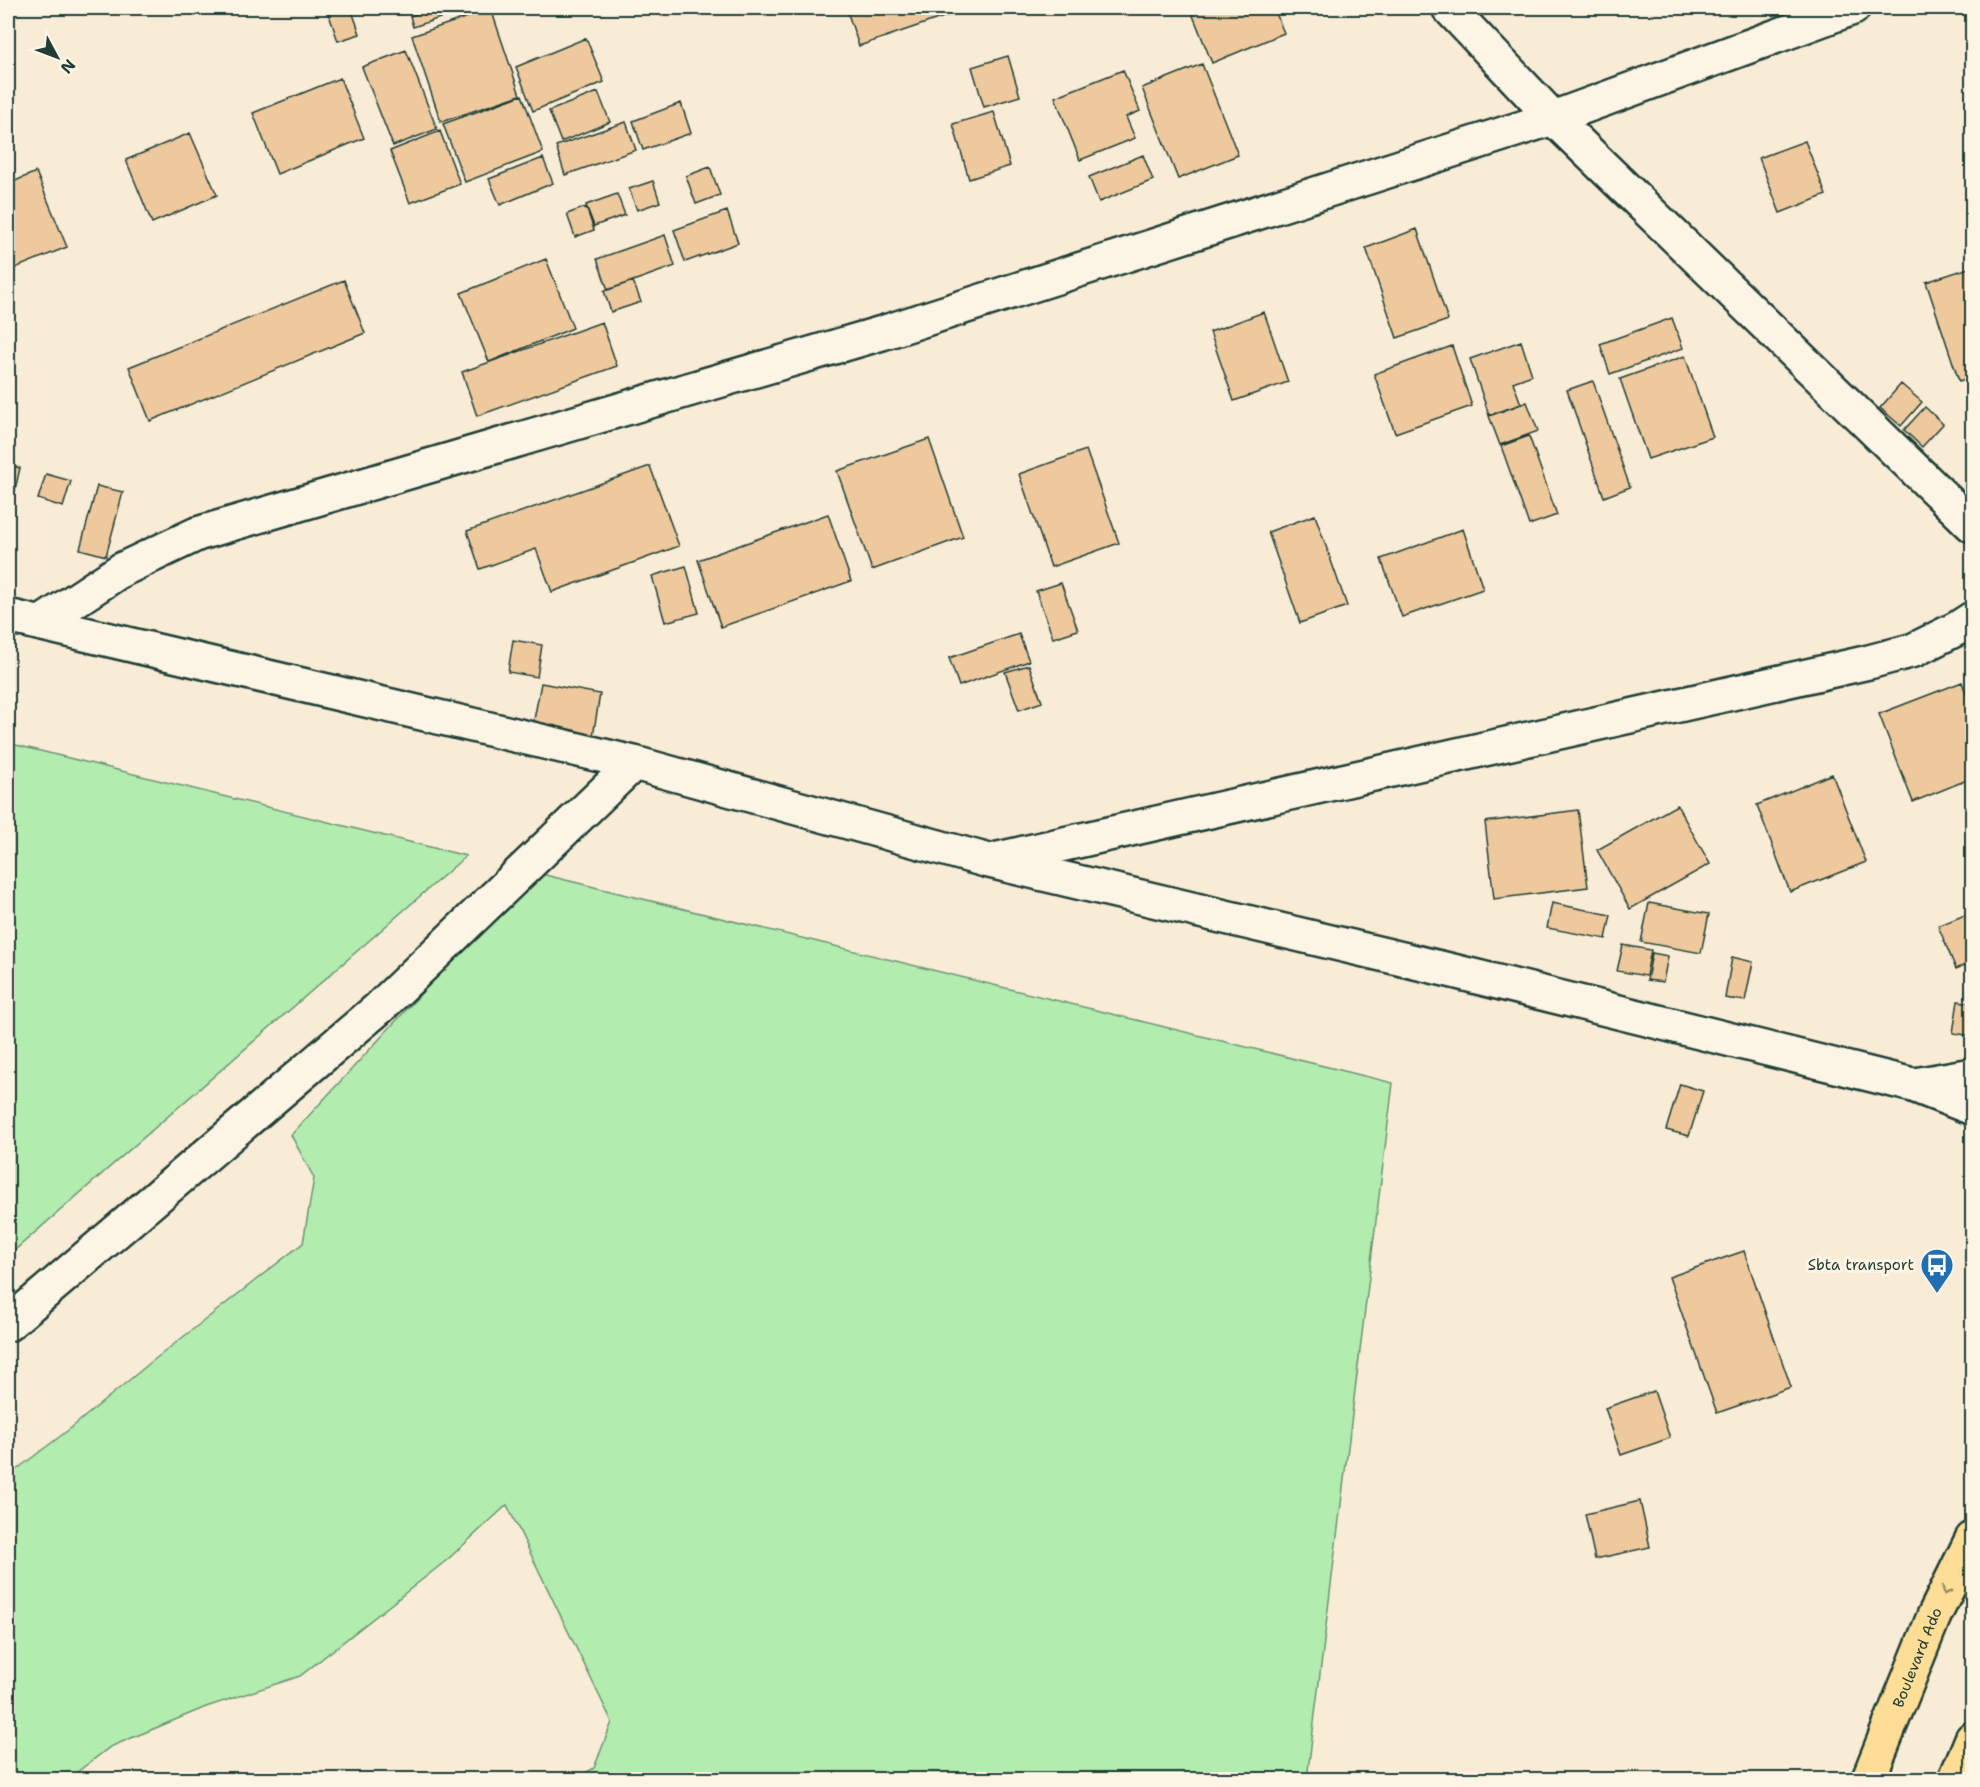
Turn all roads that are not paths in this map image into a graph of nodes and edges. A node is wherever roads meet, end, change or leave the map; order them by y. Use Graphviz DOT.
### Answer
graph roads {
  1 [pos="1449,8"];
  2 [pos="1853,8"];
  3 [pos="1553,118"];
  4 [pos="1972,525"];
  5 [pos="8,616"];
  6 [pos="1972,619"];
  7 [pos="40,623"];
  8 [pos="634,763"];
  9 [pos="990,861"];
  10 [pos="1972,1075"];
  11 [pos="1913,1085"];
  12 [pos="1972,1108"];
  13 [pos="8,1324"];
  14 [pos="1972,1539"];
  15 [pos="1972,1739"];
  16 [pos="1868,1779"];
  17 [pos="1955,1779"];
  1 -- 3 [label="street"];
  2 -- 3 [label="street"];
  3 -- 4 [label="street"];
  3 -- 7 [label="street"];
  5 -- 7 [label="street"];
  6 -- 9 [label="street"];
  7 -- 8 [label="street"];
  8 -- 9 [label="street"];
  8 -- 13 [label="street"];
  9 -- 11 [label="street"];
  10 -- 11 [label="street"];
  11 -- 12 [label="street"];
  14 -- 16 [label="main road, Boulevard Ado, one-way"];
  15 -- 17 [label="main road"];
}
